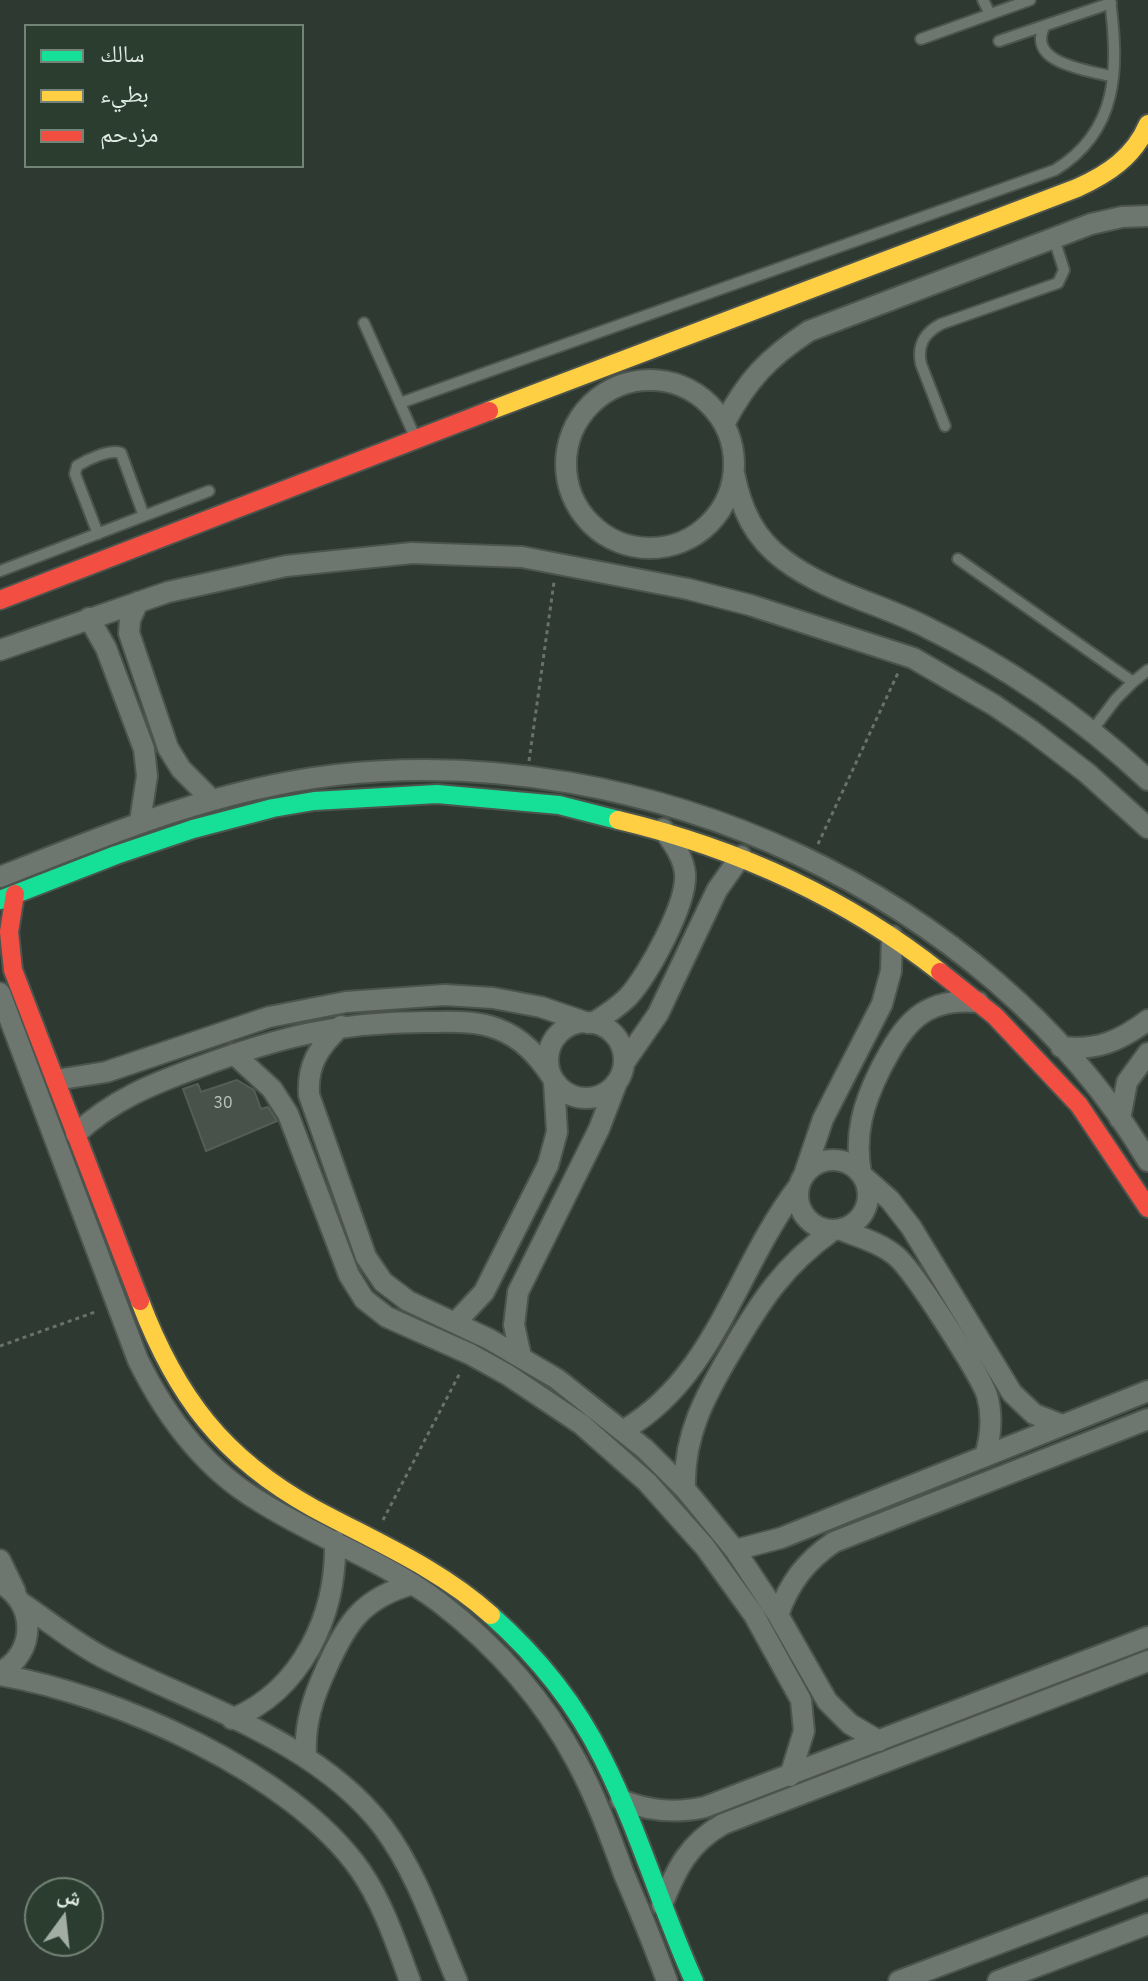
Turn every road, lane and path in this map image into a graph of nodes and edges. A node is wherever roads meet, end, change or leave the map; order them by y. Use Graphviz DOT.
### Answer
graph roads {
  1 [pos="983,0"];
  2 [pos="1030,0"];
  3 [pos="1111,1"];
  4 [pos="1005,4"];
  5 [pos="990,14"];
  6 [pos="1044,27"];
  7 [pos="921,39"];
  8 [pos="999,41"];
  9 [pos="1113,77"];
  10 [pos="1148,124"];
  11 [pos="1148,216"];
  12 [pos="1054,239"];
  13 [pos="364,323"];
  14 [pos="613,363"];
  15 [pos="624,384"];
  16 [pos="400,403"];
  17 [pos="724,424"];
  18 [pos="945,426"];
  19 [pos="416,439"];
  20 [pos="734,473"];
  21 [pos="209,491"];
  22 [pos="144,516"];
  23 [pos="98,534"];
  24 [pos="632,545"];
  25 [pos="958,559"];
  26 [pos="556,563"];
  27 [pos="0,571"];
  28 [pos="625,576"];
  29 [pos="0,600"];
  30 [pos="138,602"];
  31 [pos="89,618"];
  32 [pos="0,650"];
  33 [pos="906,655"];
  34 [pos="1148,670"];
  35 [pos="1133,682"];
  36 [pos="1091,732"];
  37 [pos="527,775"];
  38 [pos="1148,780"];
  39 [pos="211,799"];
  40 [pos="140,821"];
  41 [pos="1148,828"];
  42 [pos="663,829"];
  43 [pos="741,856"];
  44 [pos="810,862"];
  45 [pos="0,877"];
  46 [pos="7,897"];
  47 [pos="892,936"];
  48 [pos="0,993"];
  49 [pos="978,1002"];
  50 [pos="1148,1020"];
  51 [pos="591,1023"];
  52 [pos="341,1026"];
  53 [pos="1061,1047"];
  54 [pos="1148,1053"];
  55 [pos="234,1054"];
  56 [pos="620,1072"];
  57 [pos="553,1079"];
  58 [pos="56,1080"];
  59 [pos="1120,1119"];
  60 [pos="76,1134"];
  61 [pos="1148,1161"];
  62 [pos="862,1176"];
  63 [pos="801,1181"];
  64 [pos="1148,1208"];
  65 [pos="836,1231"];
  66 [pos="117,1304"];
  67 [pos="456,1322"];
  68 [pos="0,1346"];
  69 [pos="470,1354"];
  70 [pos="521,1357"];
  71 [pos="1148,1391"];
  72 [pos="1148,1419"];
  73 [pos="1062,1425"];
  74 [pos="624,1430"];
  75 [pos="985,1456"];
  76 [pos="685,1489"];
  77 [pos="374,1538"];
  78 [pos="335,1541"];
  79 [pos="735,1550"];
  80 [pos="0,1560"];
  81 [pos="413,1584"];
  82 [pos="13,1594"];
  83 [pos="778,1615"];
  84 [pos="1148,1637"];
  85 [pos="1148,1661"];
  86 [pos="0,1674"];
  87 [pos="232,1719"];
  88 [pos="879,1741"];
  89 [pos="306,1757"];
  90 [pos="790,1776"];
  91 [pos="621,1800"];
  92 [pos="1148,1887"];
  93 [pos="662,1905"];
  94 [pos="1148,1924"];
  95 [pos="410,1981"];
  96 [pos="457,1981"];
  97 [pos="667,1981"];
  98 [pos="694,1981"];
  99 [pos="899,1981"];
  100 [pos="998,1981"];
  1 -- 5 [label="lane"];
  2 -- 4 [label="lane"];
  3 -- 6 [label="lane"];
  3 -- 9 [label="lane"];
  4 -- 5 [label="lane"];
  5 -- 7 [label="lane"];
  6 -- 8 [label="lane"];
  6 -- 9 [label="lane"];
  9 -- 16 [label="lane"];
  10 -- 14 [label="street"];
  11 -- 12 [label="street"];
  12 -- 17 [label="street"];
  12 -- 18 [label="lane"];
  13 -- 16 [label="lane"];
  14 -- 15 [label="street"];
  14 -- 19 [label="street"];
  15 -- 17 [label="street"];
  15 -- 24 [label="street"];
  16 -- 19 [label="lane"];
  17 -- 20 [label="street"];
  19 -- 29 [label="street"];
  20 -- 24 [label="street"];
  20 -- 36 [label="street"];
  21 -- 22 [label="lane"];
  22 -- 23 [label="lane"];
  22 -- 23 [label="lane"];
  23 -- 27 [label="lane"];
  24 -- 28 [label="street"];
  25 -- 35 [label="lane"];
  26 -- 28 [label="street"];
  26 -- 30 [label="street"];
  26 -- 37 [label="path"];
  28 -- 33 [label="street"];
  30 -- 31 [label="street"];
  30 -- 39 [label="street"];
  31 -- 32 [label="street"];
  31 -- 40 [label="street"];
  33 -- 41 [label="street"];
  33 -- 44 [label="path"];
  34 -- 35 [label="lane"];
  35 -- 36 [label="lane"];
  36 -- 38 [label="street"];
  37 -- 39 [label="street"];
  37 -- 44 [label="street"];
  39 -- 40 [label="street"];
  40 -- 45 [label="street"];
  42 -- 43 [label="street"];
  42 -- 46 [label="street"];
  42 -- 51 [label="street"];
  43 -- 47 [label="street"];
  43 -- 56 [label="street"];
  44 -- 53 [label="street"];
  46 -- 58 [label="street"];
  47 -- 49 [label="street"];
  47 -- 63 [label="street"];
  48 -- 66 [label="street"];
  49 -- 62 [label="street"];
  49 -- 64 [label="street"];
  50 -- 53 [label="street"];
  51 -- 56 [label="street"];
  51 -- 57 [label="street"];
  51 -- 58 [label="street"];
  52 -- 55 [label="street"];
  52 -- 57 [label="street"];
  52 -- 67 [label="street"];
  53 -- 59 [label="street"];
  54 -- 59 [label="street"];
  55 -- 60 [label="street"];
  55 -- 69 [label="street"];
  56 -- 57 [label="street"];
  56 -- 70 [label="street"];
  57 -- 67 [label="street"];
  58 -- 60 [label="street"];
  59 -- 61 [label="street"];
  60 -- 77 [label="street"];
  62 -- 63 [label="street"];
  62 -- 65 [label="street"];
  62 -- 73 [label="street"];
  63 -- 65 [label="street"];
  63 -- 74 [label="street"];
  65 -- 75 [label="street"];
  65 -- 76 [label="street"];
  66 -- 68 [label="path"];
  66 -- 78 [label="street"];
  67 -- 70 [label="street"];
  69 -- 77 [label="path"];
  69 -- 90 [label="street"];
  70 -- 74 [label="street"];
  71 -- 73 [label="street"];
  72 -- 83 [label="street"];
  73 -- 75 [label="street"];
  74 -- 76 [label="street"];
  75 -- 79 [label="street"];
  76 -- 79 [label="street"];
  77 -- 91 [label="street"];
  78 -- 81 [label="street"];
  78 -- 87 [label="street"];
  79 -- 83 [label="street"];
  80 -- 82 [label="street"];
  81 -- 89 [label="street"];
  81 -- 97 [label="street"];
  82 -- 86 [label="street"];
  82 -- 87 [label="street"];
  83 -- 88 [label="street"];
  84 -- 88 [label="street"];
  85 -- 93 [label="street"];
  86 -- 95 [label="street"];
  87 -- 89 [label="street"];
  88 -- 90 [label="street"];
  89 -- 96 [label="street"];
  90 -- 91 [label="street"];
  91 -- 93 [label="street"];
  92 -- 99 [label="street"];
  93 -- 98 [label="street"];
  94 -- 100 [label="street"];
}
